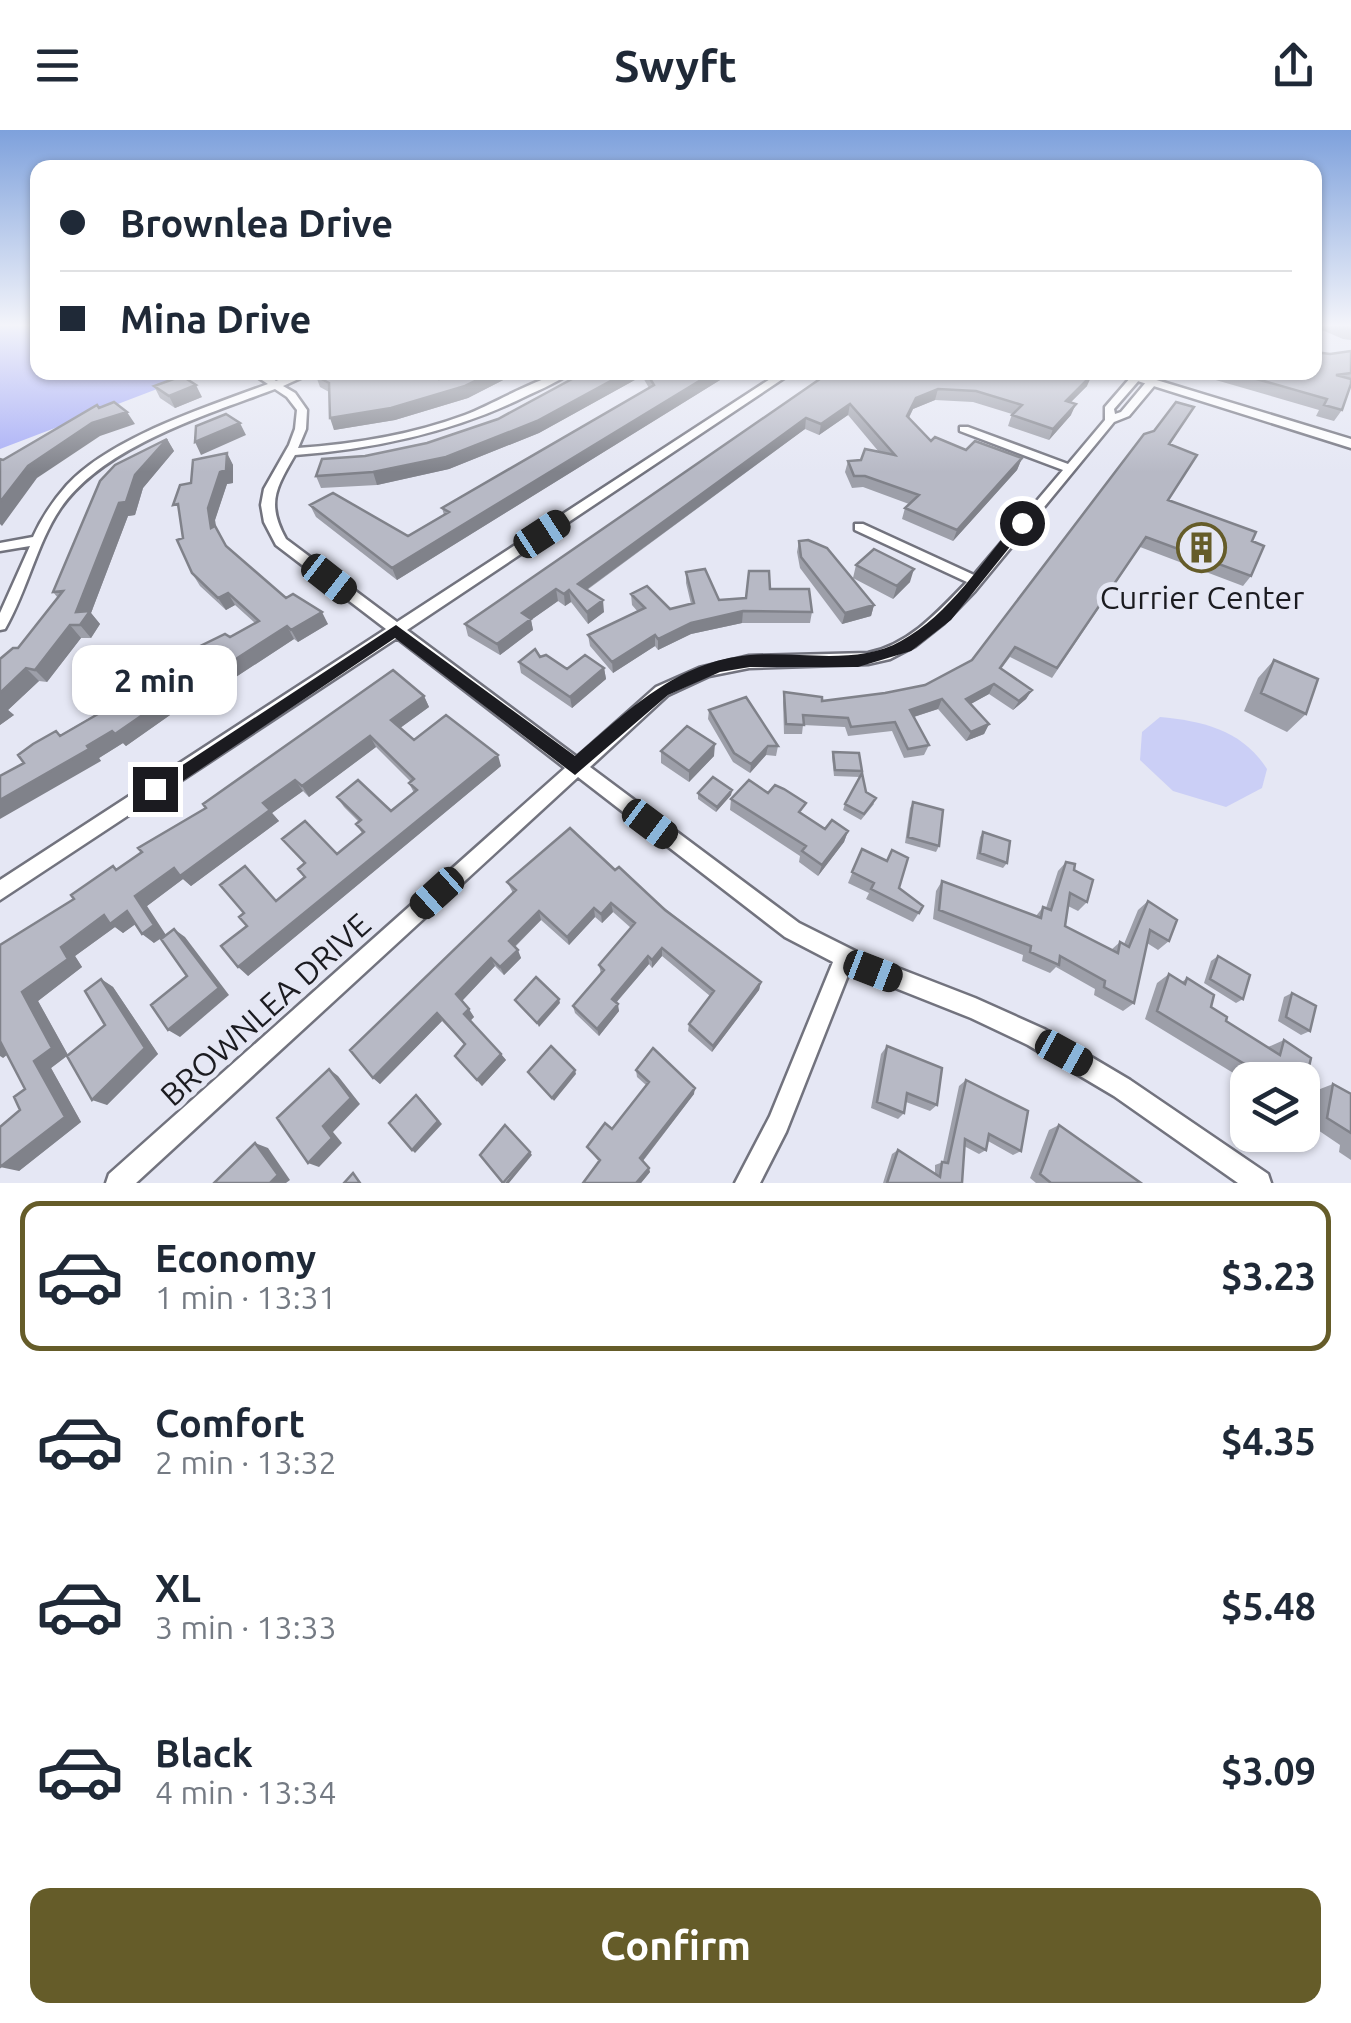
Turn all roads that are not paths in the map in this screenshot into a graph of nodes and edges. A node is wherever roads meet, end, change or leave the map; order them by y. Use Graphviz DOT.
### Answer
graph roads {
  1 [pos="267,380"];
  2 [pos="290,380"];
  3 [pos="552,380"];
  4 [pos="776,380"];
  5 [pos="1133,380"];
  6 [pos="1140,380"];
  7 [pos="1151,384"];
  8 [pos="276,386"];
  9 [pos="1110,420"];
  10 [pos="964,429"];
  11 [pos="1351,444"];
  12 [pos="289,452"];
  13 [pos="1069,468"];
  14 [pos="860,527"];
  15 [pos="38,540"];
  16 [pos="0,546"];
  17 [pos="974,580"];
  18 [pos="0,625"];
  19 [pos="396,630"];
  20 [pos="575,767"];
  21 [pos="0,891"];
  22 [pos="844,960"];
  23 [pos="118,1183"];
  24 [pos="747,1183"];
  25 [pos="1259,1183"];
  1 -- 8 [label="street"];
  2 -- 8 [label="street"];
  3 -- 12 [label="street"];
  4 -- 19 [label="street"];
  5 -- 9 [label="street, BROWNLEA DRIVE"];
  6 -- 7 [label="main road"];
  7 -- 9 [label="street, BROWNLEA DRIVE"];
  7 -- 11 [label="main road"];
  8 -- 12 [label="street"];
  8 -- 15 [label="street"];
  9 -- 13 [label="street, BROWNLEA DRIVE"];
  10 -- 13 [label="street"];
  12 -- 19 [label="street"];
  13 -- 17 [label="street, BROWNLEA DRIVE"];
  14 -- 17 [label="street"];
  15 -- 16 [label="street"];
  15 -- 18 [label="street"];
  17 -- 20 [label="street, BROWNLEA DRIVE"];
  19 -- 20 [label="street"];
  19 -- 21 [label="street"];
  20 -- 22 [label="street"];
  20 -- 23 [label="street, BROWNLEA DRIVE"];
  22 -- 24 [label="street"];
  22 -- 25 [label="street"];
}
